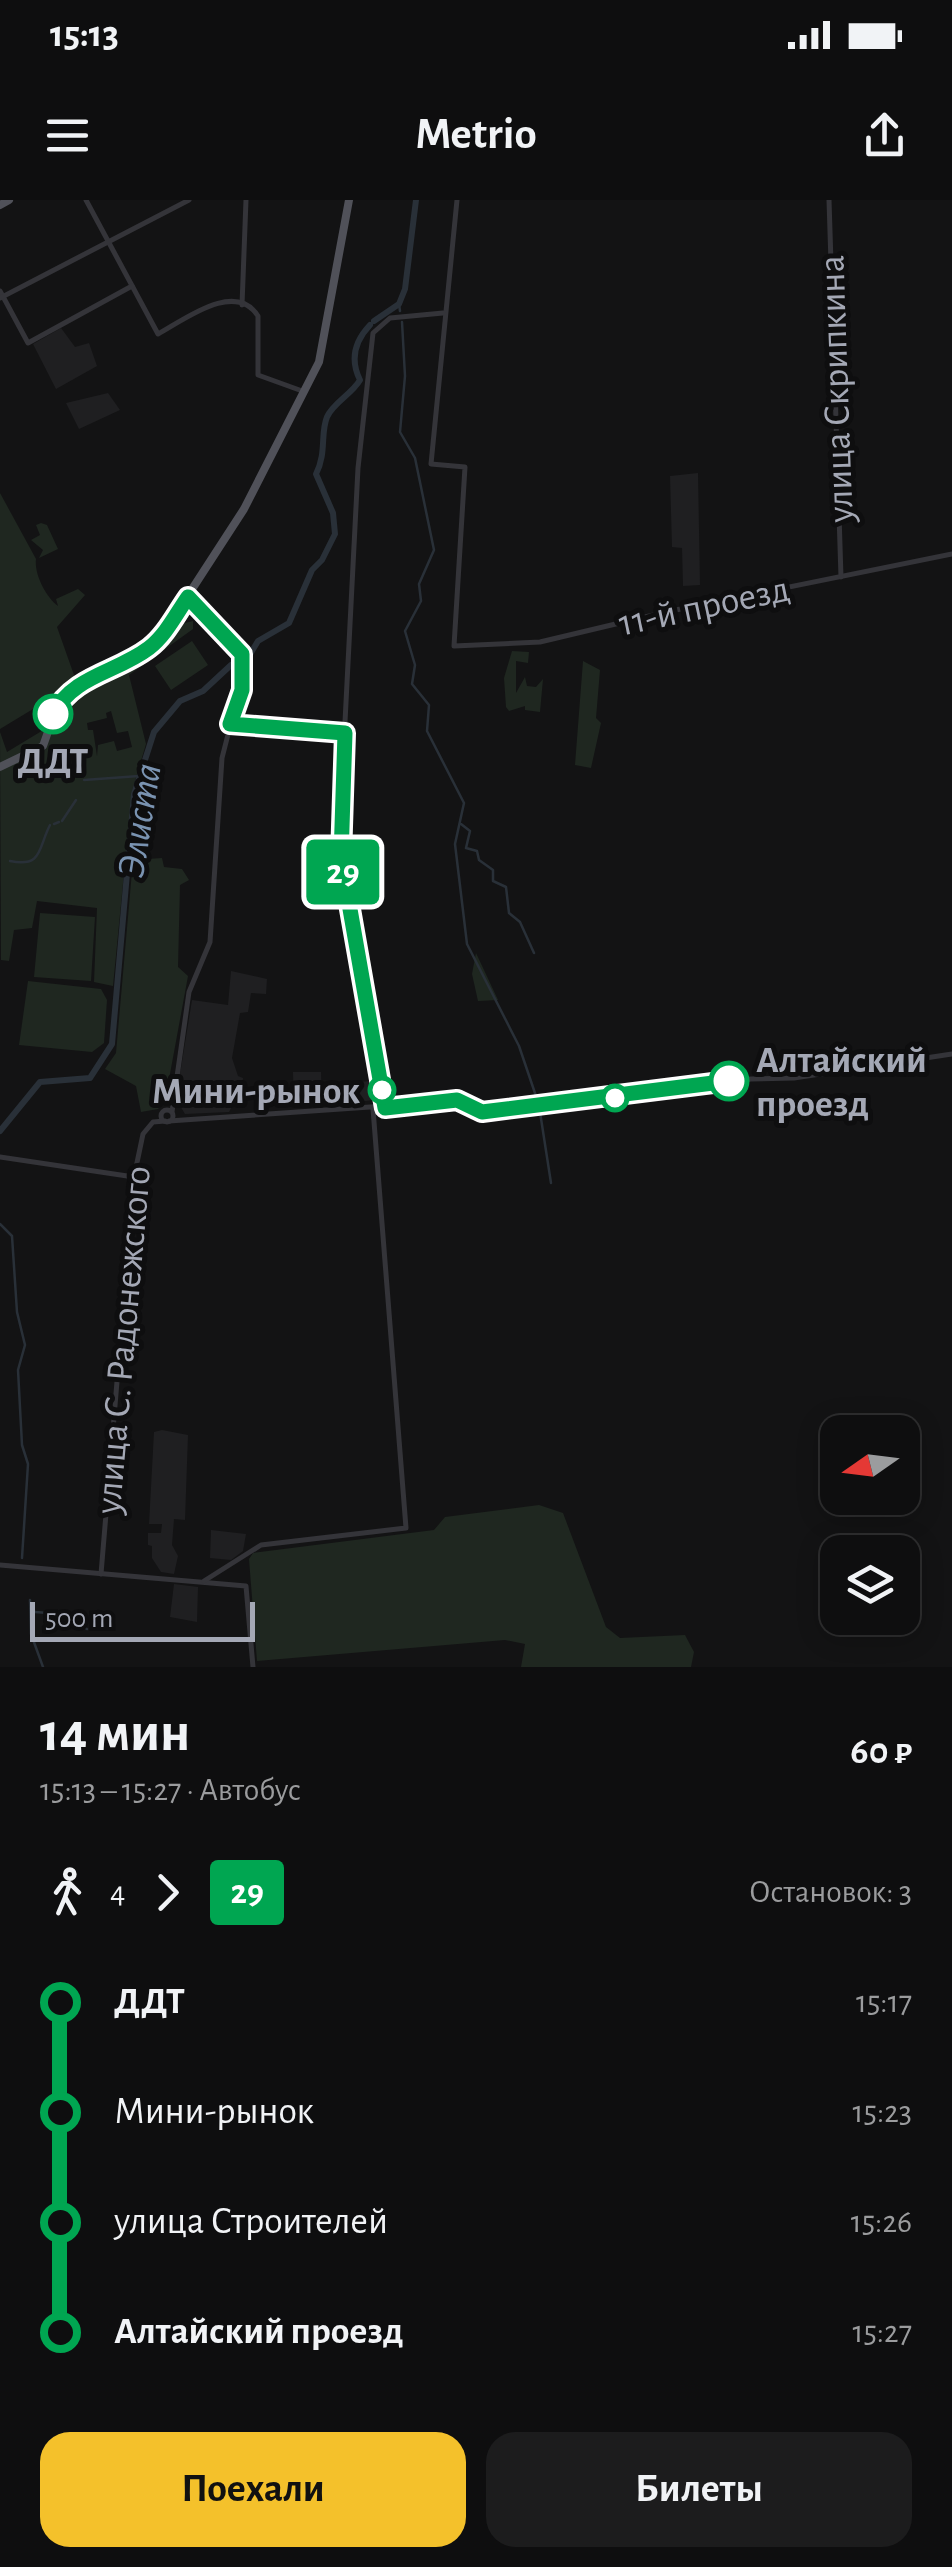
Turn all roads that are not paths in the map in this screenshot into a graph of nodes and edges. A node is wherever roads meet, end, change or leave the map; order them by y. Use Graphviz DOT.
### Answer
graph roads {
  1 [pos="9,200"];
  2 [pos="86,200"];
  3 [pos="189,200"];
  4 [pos="246,200"];
  5 [pos="349,200"];
  6 [pos="456,200"];
  7 [pos="829,200"];
  8 [pos="0,204"];
  9 [pos="109,241"];
  10 [pos="132,286"];
  11 [pos="1,295"];
  12 [pos="242,305"];
  13 [pos="443,313"];
  14 [pos="305,392"];
  15 [pos="952,554"];
  16 [pos="842,577"];
  17 [pos="188,597"];
  18 [pos="230,724"];
  19 [pos="345,733"];
  20 [pos="0,767"];
  21 [pos="952,1054"];
  22 [pos="171,1098"];
  23 [pos="385,1108"];
  24 [pos="373,1110"];
  25 [pos="162,1112"];
  26 [pos="170,1117"];
  27 [pos="142,1134"];
  28 [pos="0,1157"];
  29 [pos="134,1177"];
  30 [pos="0,1565"];
  31 [pos="101,1574"];
  32 [pos="204,1581"];
  33 [pos="253,1667"];
  1 -- 8 [label="main road"];
  2 -- 9 [label="street"];
  3 -- 9 [label="street"];
  4 -- 12 [label="street"];
  5 -- 14 [label="main road"];
  6 -- 13 [label="street"];
  7 -- 16 [label="street, улица Скрипкина"];
  9 -- 10 [label="street"];
  9 -- 11 [label="street"];
  10 -- 11 [label="street"];
  10 -- 12 [label="street"];
  12 -- 14 [label="street"];
  13 -- 16 [label="street, 11-й проезд"];
  13 -- 19 [label="street"];
  14 -- 17 [label="main road"];
  15 -- 16 [label="street, 11-й проезд"];
  17 -- 18 [label="street"];
  17 -- 20 [label="main road"];
  18 -- 19 [label="street"];
  18 -- 22 [label="street"];
  19 -- 23 [label="street"];
  21 -- 23 [label="street"];
  22 -- 25 [label="street"];
  22 -- 26 [label="street"];
  23 -- 24 [label="street"];
  24 -- 26 [label="street"];
  24 -- 32 [label="street"];
  25 -- 26 [label="street"];
  25 -- 27 [label="street"];
  26 -- 27 [label="street, улица С. Радонежского"];
  27 -- 29 [label="street, улица С. Радонежского"];
  28 -- 29 [label="street"];
  29 -- 31 [label="street, улица С. Радонежского"];
  30 -- 31 [label="street"];
  31 -- 32 [label="street"];
  32 -- 33 [label="street"];
}
